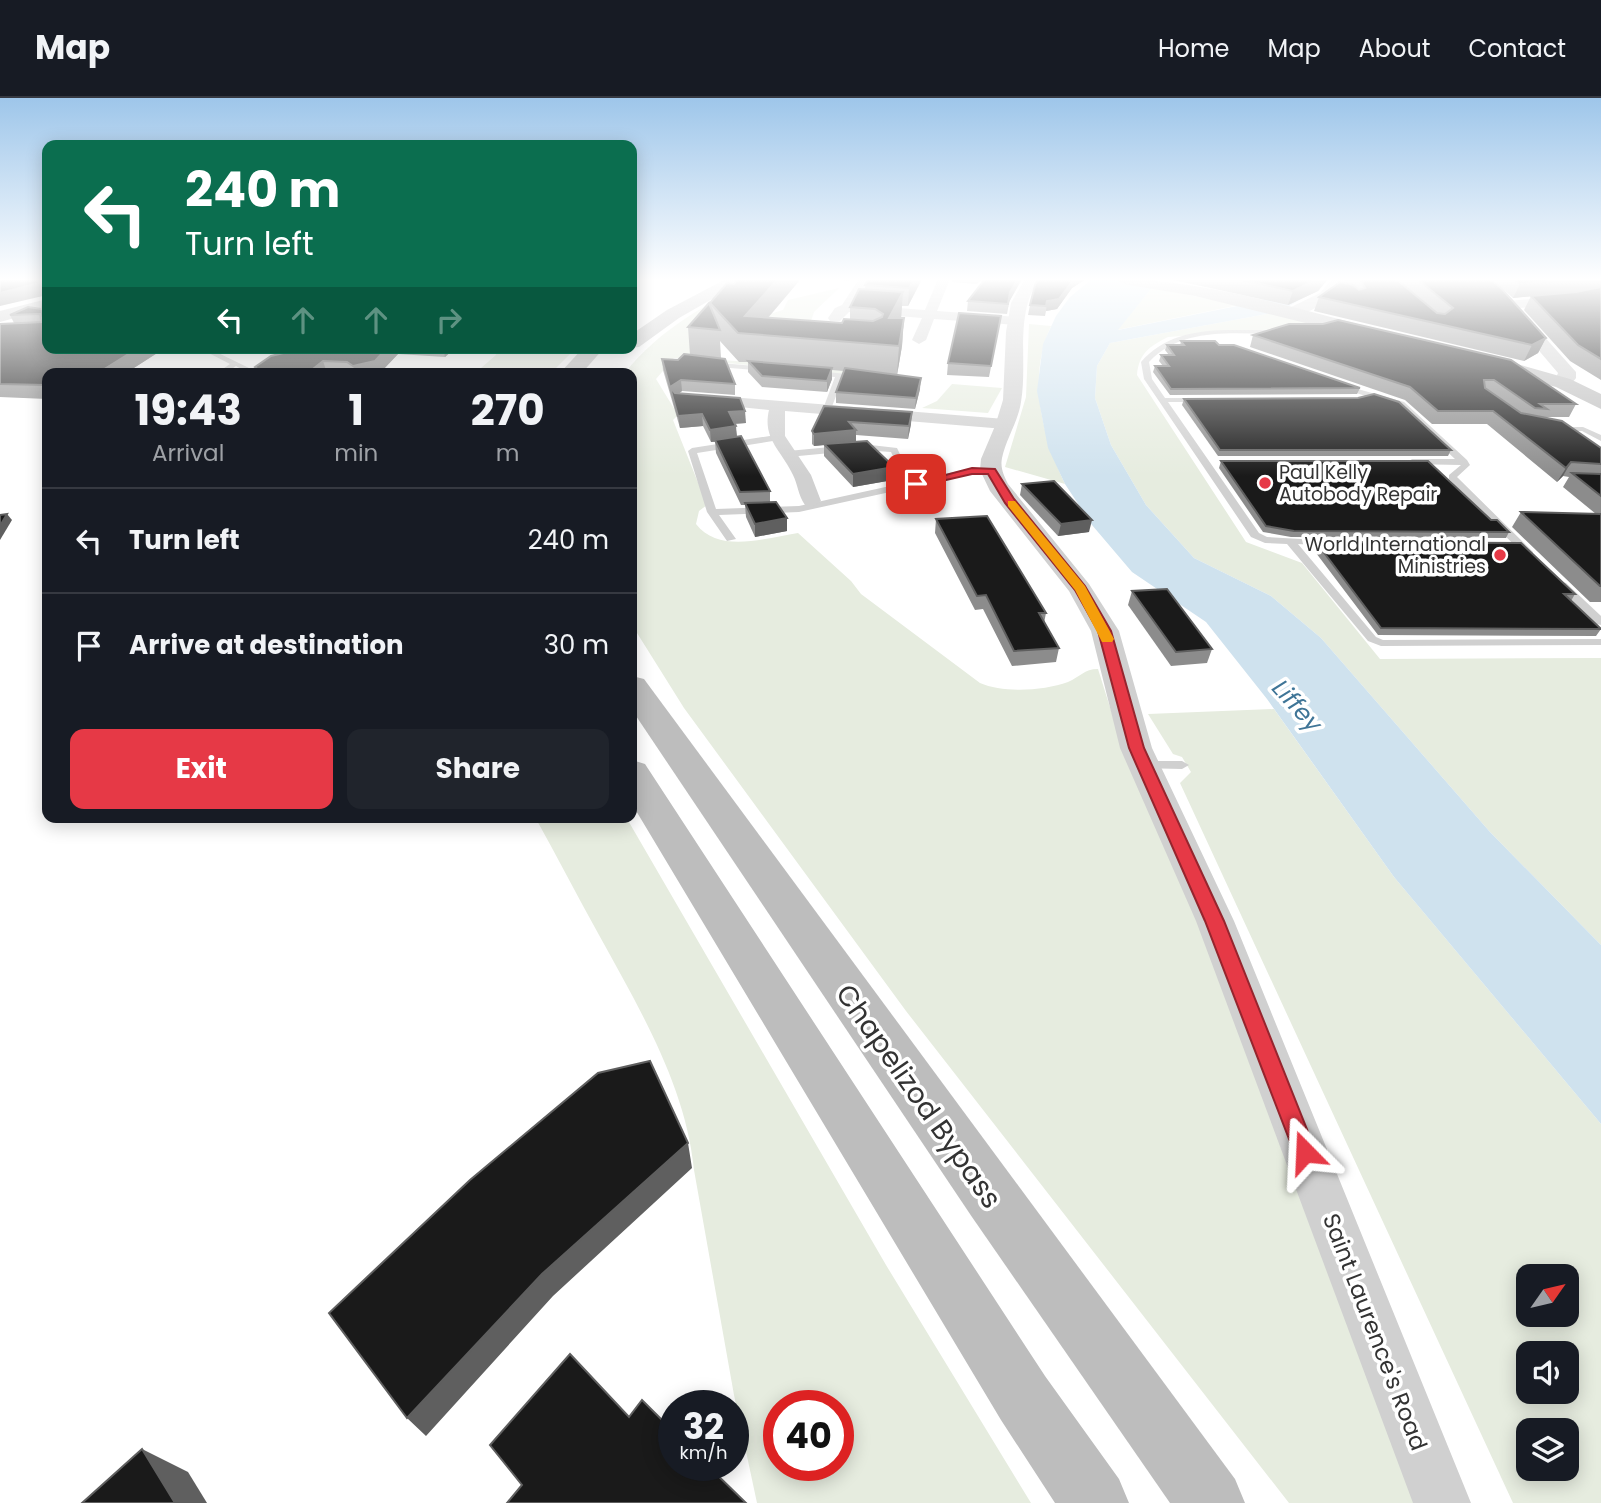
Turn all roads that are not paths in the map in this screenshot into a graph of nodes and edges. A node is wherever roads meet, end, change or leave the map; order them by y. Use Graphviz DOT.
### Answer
graph roads {
  1 [pos="1016,345"];
  2 [pos="1165,345"];
  3 [pos="1543,345"];
  4 [pos="216,354"];
  5 [pos="588,354"];
  6 [pos="1457,354"];
  7 [pos="236,363"];
  8 [pos="702,363"];
  9 [pos="228,368"];
  10 [pos="245,368"];
  11 [pos="575,368"];
  12 [pos="776,369"];
  13 [pos="802,372"];
  14 [pos="839,375"];
  15 [pos="875,378"];
  16 [pos="1335,383"];
  17 [pos="1563,383"];
  18 [pos="1370,395"];
  19 [pos="693,399"];
  20 [pos="1161,400"];
  21 [pos="1217,400"];
  22 [pos="1356,400"];
  23 [pos="1601,402"];
  24 [pos="778,405"];
  25 [pos="827,409"];
  26 [pos="1005,424"];
  27 [pos="1544,428"];
  28 [pos="1556,429"];
  29 [pos="776,438"];
  30 [pos="1601,438"];
  31 [pos="1572,440"];
  32 [pos="788,454"];
  33 [pos="1204,462"];
  34 [pos="1218,462"];
  35 [pos="1396,462"];
  36 [pos="1464,462"];
  37 [pos="991,471"];
  38 [pos="905,473"];
  39 [pos="812,501"];
  40 [pos="712,512"];
  41 [pos="731,539"];
  42 [pos="1291,543"];
  43 [pos="1345,544"];
  44 [pos="1505,544"];
  45 [pos="1518,544"];
  46 [pos="1537,561"];
  47 [pos="1555,579"];
  48 [pos="1601,622"];
  49 [pos="1601,642"];
  50 [pos="637,694"];
  51 [pos="637,781"];
  52 [pos="1095,1503"];
  53 [pos="1211,1503"];
  54 [pos="1442,1503"];
  1 -- 26 [label="street"];
  2 -- 20 [label="lane"];
  3 -- 17 [label="street"];
  4 -- 7 [label="lane"];
  5 -- 11 [label="main road"];
  6 -- 17 [label="main road"];
  7 -- 9 [label="lane"];
  7 -- 10 [label="lane"];
  8 -- 12 [label="lane"];
  13 -- 14 [label="lane"];
  14 -- 15 [label="lane"];
  14 -- 25 [label="lane"];
  16 -- 18 [label="lane"];
  17 -- 23 [label="main road"];
  18 -- 22 [label="lane"];
  18 -- 36 [label="lane"];
  19 -- 24 [label="street"];
  20 -- 21 [label="lane"];
  20 -- 33 [label="lane"];
  24 -- 25 [label="street"];
  24 -- 29 [label="street"];
  25 -- 26 [label="street"];
  26 -- 37 [label="street"];
  27 -- 28 [label="lane"];
  28 -- 30 [label="lane"];
  28 -- 31 [label="lane"];
  29 -- 32 [label="street"];
  29 -- 40 [label="lane"];
  32 -- 38 [label="lane"];
  32 -- 39 [label="street"];
  33 -- 34 [label="lane"];
  33 -- 42 [label="lane"];
  35 -- 36 [label="lane"];
  36 -- 45 [label="lane"];
  37 -- 40 [label="lane"];
  37 -- 54 [label="street, Saint Laurence's Road"];
  40 -- 41 [label="lane"];
  42 -- 43 [label="lane"];
  42 -- 49 [label="lane"];
  44 -- 45 [label="lane"];
  45 -- 46 [label="lane"];
  47 -- 48 [label="lane"];
  50 -- 53 [label="main road, Chapelizod Bypass"];
  51 -- 52 [label="main road"];
}
